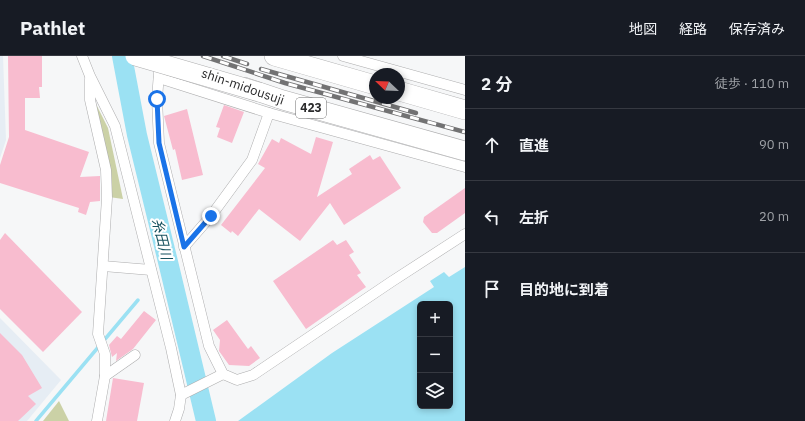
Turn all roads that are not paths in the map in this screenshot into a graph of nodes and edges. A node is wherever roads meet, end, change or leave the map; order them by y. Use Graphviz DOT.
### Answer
graph roads {
  1 [pos="82,56"];
  2 [pos="135,56"];
  3 [pos="160,56"];
  4 [pos="274,56"];
  5 [pos="343,56"];
  6 [pos="90,76"];
  7 [pos="159,78"];
  8 [pos="369,83"];
  9 [pos="465,90"];
  10 [pos="259,92"];
  11 [pos="405,94"];
  12 [pos="465,110"];
  13 [pos="269,113"];
  14 [pos="465,151"];
  15 [pos="465,167"];
  16 [pos="465,234"];
  17 [pos="184,247"];
  18 [pos="103,266"];
  19 [pos="151,270"];
  20 [pos="135,355"];
  21 [pos="105,376"];
  22 [pos="218,376"];
  23 [pos="184,394"];
  24 [pos="97,421"];
  25 [pos="175,421"];
  1 -- 6 [label="street"];
  2 -- 10 [label="highway, 423, bridge"];
  3 -- 7 [label="street"];
  3 -- 10 [label="highway, shin-midousuji / 423, bridge"];
  4 -- 8 [label="highway"];
  5 -- 9 [label="street"];
  6 -- 18 [label="street"];
  6 -- 19 [label="street"];
  7 -- 13 [label="street"];
  7 -- 17 [label="street"];
  10 -- 14 [label="highway, shin-midousuji / 423"];
  11 -- 12 [label="highway"];
  13 -- 15 [label="street"];
  13 -- 17 [label="street"];
  16 -- 22 [label="street"];
  17 -- 22 [label="street"];
  18 -- 19 [label="street"];
  18 -- 21 [label="street"];
  19 -- 23 [label="street"];
  20 -- 21 [label="street"];
  21 -- 24 [label="street"];
  22 -- 23 [label="street"];
  23 -- 25 [label="street"];
}
